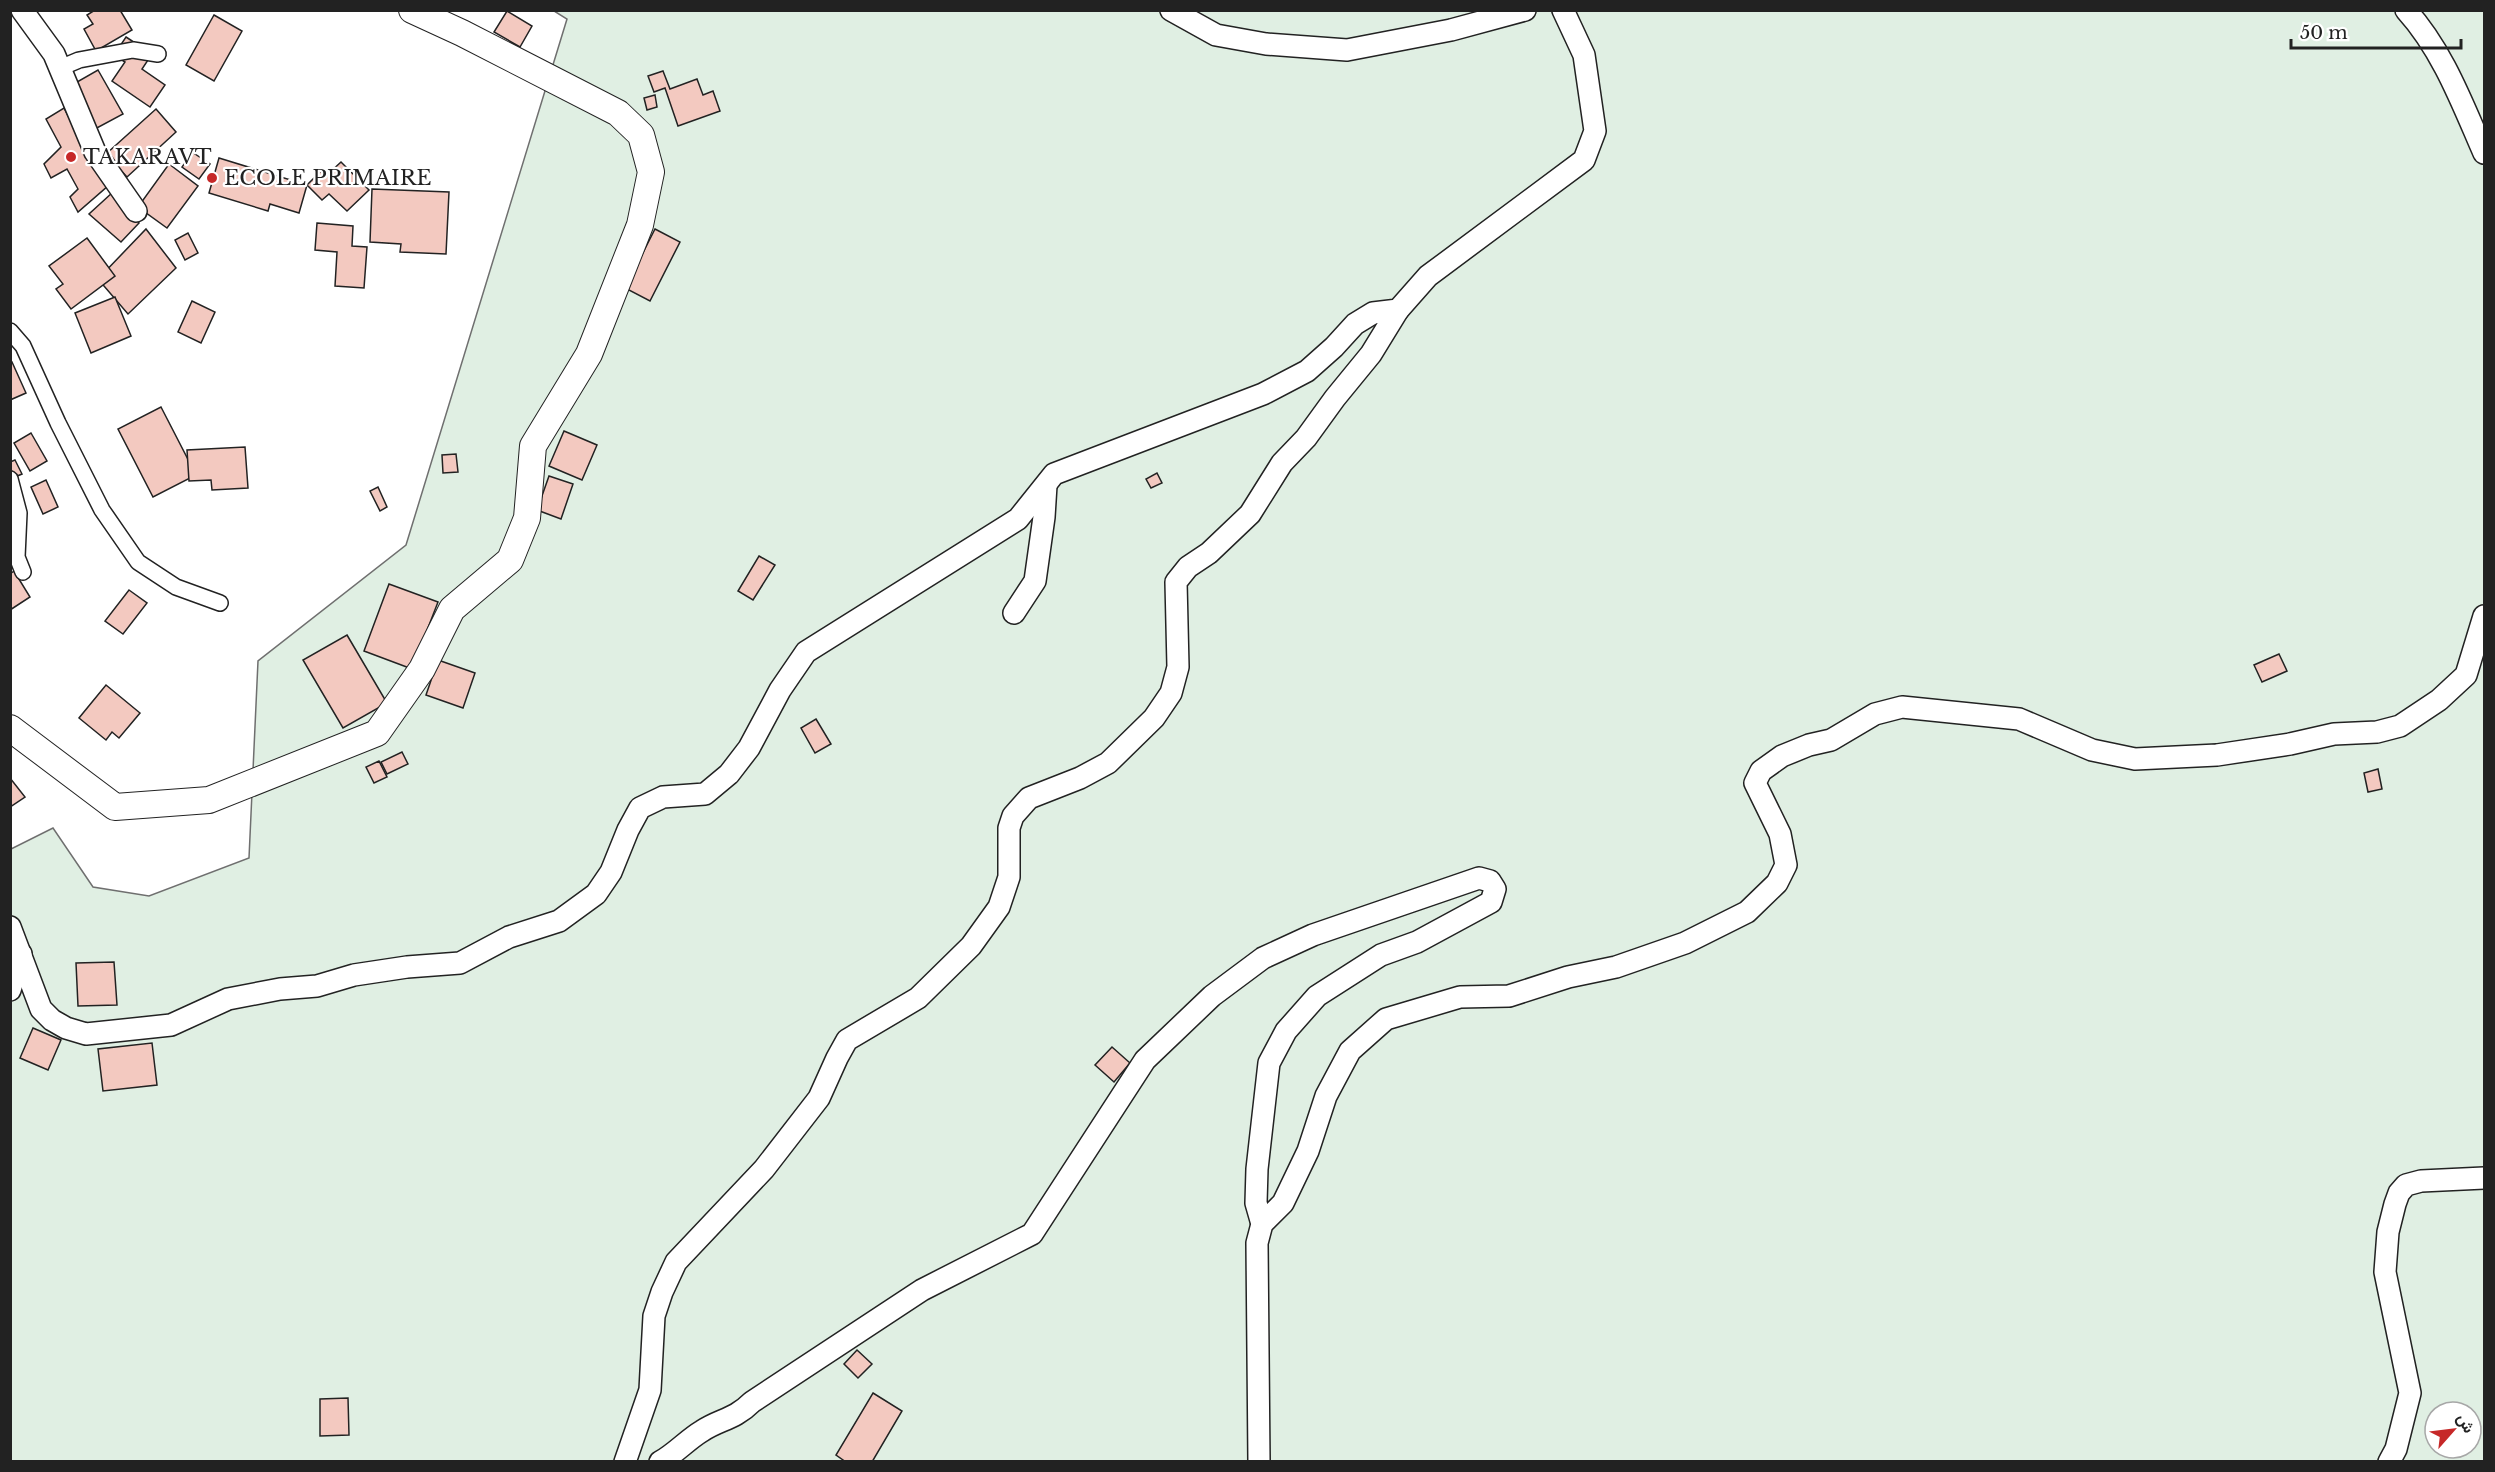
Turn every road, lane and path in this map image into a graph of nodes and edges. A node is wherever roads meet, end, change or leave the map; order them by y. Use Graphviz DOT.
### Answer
graph roads {
  1 [pos="22,10"];
  2 [pos="412,10"];
  3 [pos="1171,10"];
  4 [pos="1525,10"];
  5 [pos="1563,10"];
  6 [pos="2406,10"];
  7 [pos="158,54"];
  8 [pos="60,68"];
  9 [pos="2484,153"];
  10 [pos="136,211"];
  11 [pos="1398,310"];
  12 [pos="10,331"];
  13 [pos="10,480"];
  14 [pos="1046,484"];
  15 [pos="23,572"];
  16 [pos="220,603"];
  17 [pos="1014,613"];
  18 [pos="2484,616"];
  19 [pos="10,728"];
  20 [pos="10,927"];
  21 [pos="21,954"];
  22 [pos="10,990"];
  23 [pos="2484,1178"];
  24 [pos="1262,1224"];
  25 [pos="625,1461"];
  26 [pos="660,1461"];
  27 [pos="1259,1461"];
  28 [pos="2389,1461"];
  1 -- 8 [label="street"];
  2 -- 19 [label="street"];
  3 -- 4 [label="street"];
  5 -- 11 [label="street"];
  6 -- 9 [label="street"];
  7 -- 8 [label="street"];
  8 -- 10 [label="street"];
  11 -- 14 [label="street"];
  11 -- 25 [label="street"];
  12 -- 16 [label="street"];
  13 -- 15 [label="street"];
  14 -- 17 [label="street"];
  14 -- 21 [label="street"];
  18 -- 24 [label="street"];
  20 -- 21 [label="street"];
  21 -- 22 [label="street"];
  23 -- 28 [label="street"];
  24 -- 26 [label="street"];
  24 -- 27 [label="street"];
}
